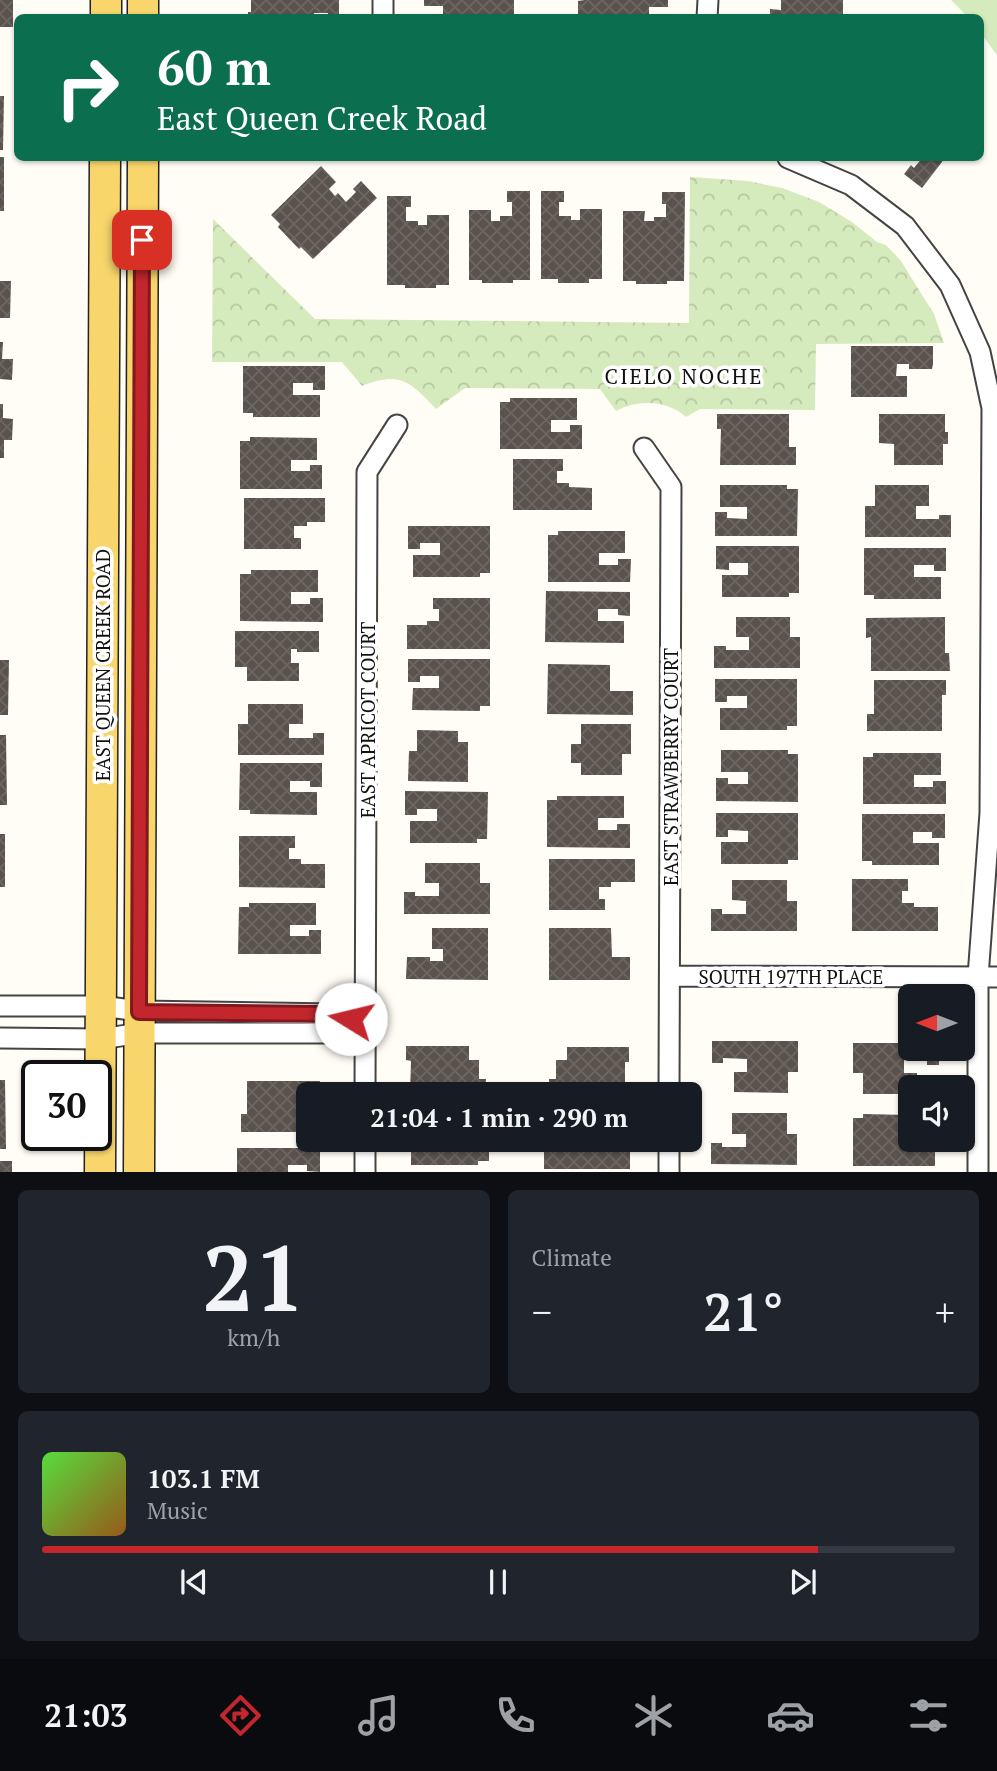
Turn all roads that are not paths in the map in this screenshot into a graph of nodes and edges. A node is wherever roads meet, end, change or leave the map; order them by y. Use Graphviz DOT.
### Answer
graph roads {
  1 [pos="105,161"];
  2 [pos="143,161"];
  3 [pos="795,161"];
  4 [pos="397,425"];
  5 [pos="644,448"];
  6 [pos="670,975"];
  7 [pos="988,977"];
  8 [pos="0,1006"];
  9 [pos="101,1006"];
  10 [pos="140,1022"];
  11 [pos="366,1024"];
  12 [pos="0,1038"];
  13 [pos="101,1039"];
  14 [pos="366,1082"];
  15 [pos="669,1082"];
  16 [pos="366,1152"];
  17 [pos="669,1152"];
  18 [pos="100,1172"];
  19 [pos="139,1172"];
  20 [pos="366,1172"];
  21 [pos="669,1172"];
  22 [pos="978,1172"];
  1 -- 9 [label="main road, EAST QUEEN CREEK ROAD"];
  2 -- 10 [label="main road, EAST QUEEN CREEK ROAD"];
  3 -- 7 [label="street"];
  4 -- 11 [label="street, EAST APRICOT COURT"];
  5 -- 6 [label="street, EAST STRAWBERRY COURT"];
  6 -- 7 [label="street, SOUTH 197TH PLACE"];
  6 -- 15 [label="street, EAST STRAWBERRY COURT"];
  7 -- 22 [label="street"];
  8 -- 9 [label="street"];
  9 -- 10 [label="street"];
  9 -- 13 [label="main road, EAST QUEEN CREEK ROAD"];
  10 -- 11 [label="street"];
  10 -- 13 [label="street"];
  10 -- 19 [label="main road, EAST QUEEN CREEK ROAD"];
  11 -- 14 [label="street, EAST APRICOT COURT"];
  12 -- 13 [label="street"];
  13 -- 18 [label="main road, EAST QUEEN CREEK ROAD"];
  16 -- 20 [label="street"];
  17 -- 21 [label="street"];
}
